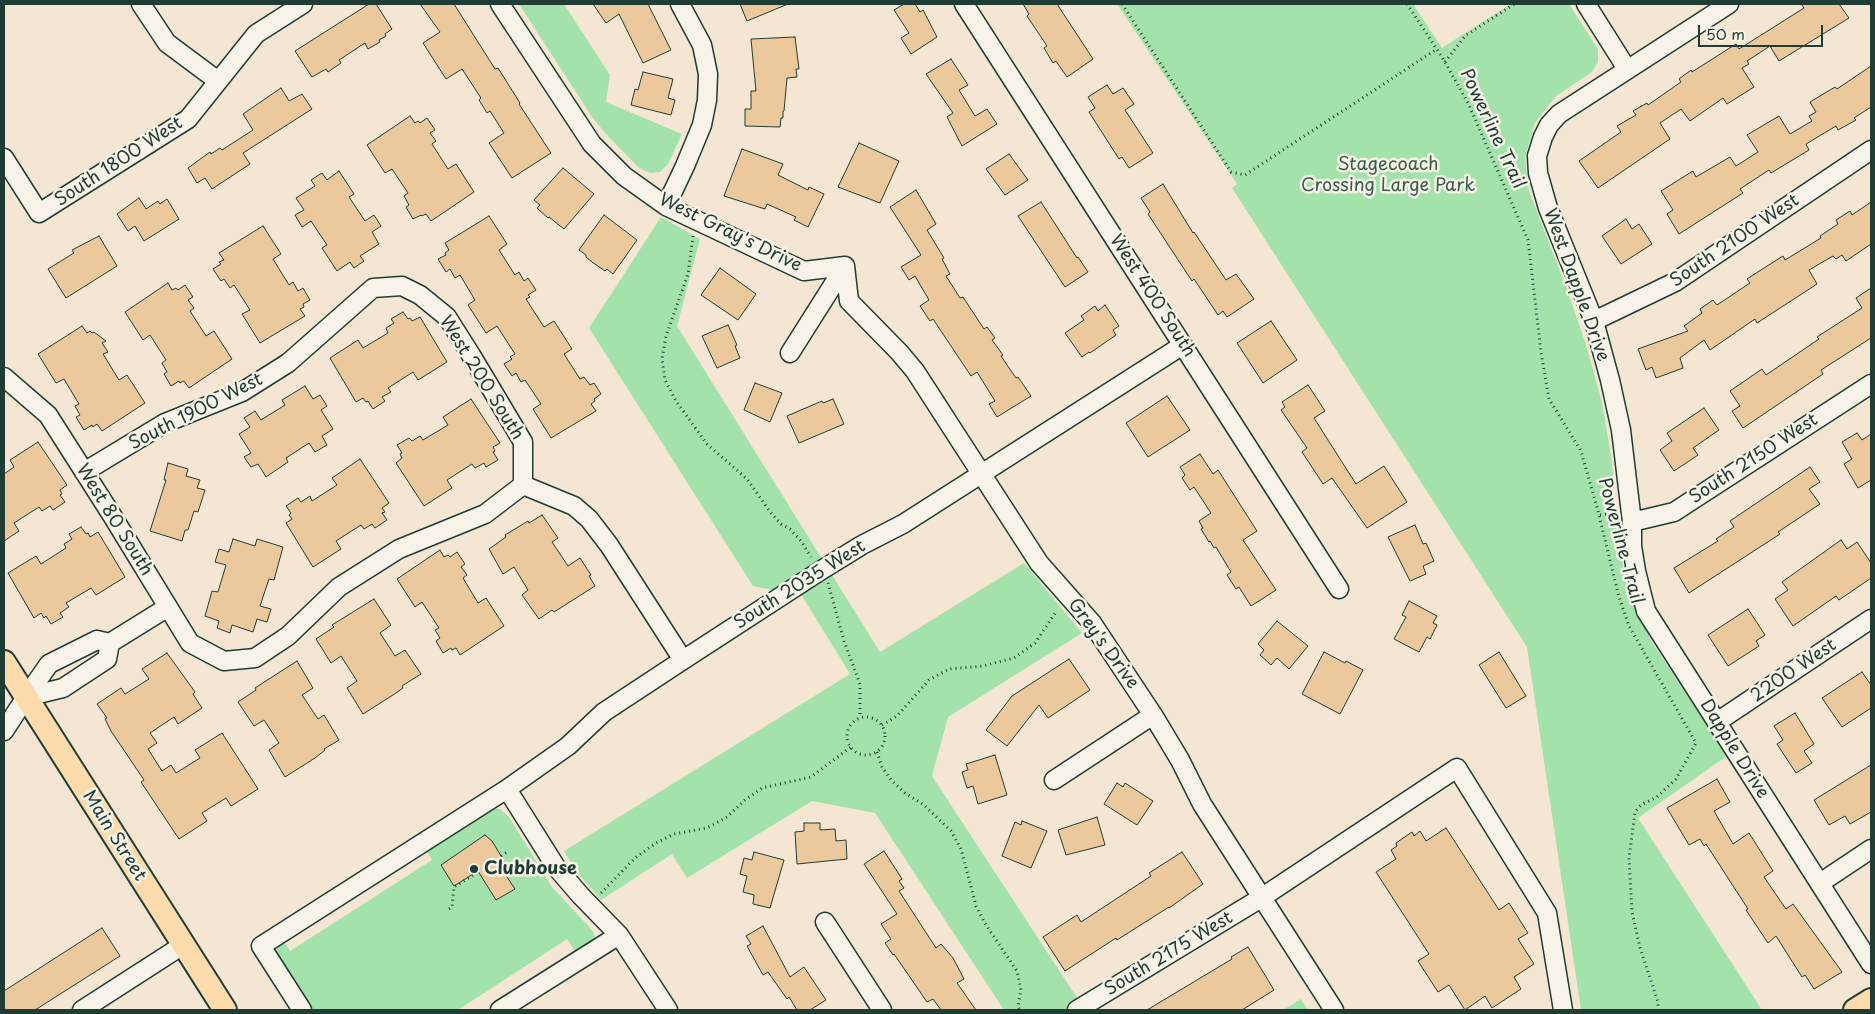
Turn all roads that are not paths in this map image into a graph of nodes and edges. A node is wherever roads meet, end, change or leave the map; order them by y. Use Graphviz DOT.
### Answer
graph roads {
  1 [pos="141,4"];
  2 [pos="303,4"];
  3 [pos="500,4"];
  4 [pos="680,4"];
  5 [pos="964,4"];
  6 [pos="1586,4"];
  7 [pos="1729,4"];
  8 [pos="1628,69"];
  9 [pos="218,81"];
  10 [pos="1871,150"];
  11 [pos="4,158"];
  12 [pos="666,206"];
  13 [pos="845,266"];
  14 [pos="402,286"];
  15 [pos="1594,321"];
  16 [pos="1183,345"];
  17 [pos="790,353"];
  18 [pos="4,377"];
  19 [pos="1871,384"];
  20 [pos="84,472"];
  21 [pos="981,475"];
  22 [pos="523,485"];
  23 [pos="1632,522"];
  24 [pos="1339,589"];
  25 [pos="168,607"];
  26 [pos="1871,619"];
  27 [pos="110,643"];
  28 [pos="683,660"];
  29 [pos="4,662"];
  30 [pos="26,696"];
  31 [pos="1153,715"];
  32 [pos="1717,722"];
  33 [pos="4,731"];
  34 [pos="1054,780"];
  35 [pos="507,789"];
  36 [pos="1871,849"];
  37 [pos="1820,883"];
  38 [pos="1261,898"];
  39 [pos="825,922"];
  40 [pos="618,935"];
  41 [pos="183,945"];
  42 [pos="1871,964"];
  43 [pos="1871,1000"];
  44 [pos="82,1010"];
  45 [pos="225,1010"];
  46 [pos="302,1010"];
  47 [pos="500,1010"];
  48 [pos="668,1010"];
  49 [pos="882,1010"];
  50 [pos="1077,1010"];
  51 [pos="1334,1010"];
  52 [pos="1563,1010"];
  53 [pos="1856,1010"];
  1 -- 9 [label="street"];
  2 -- 9 [label="street, South 1800 West"];
  3 -- 12 [label="street, West Gray's Drive"];
  4 -- 12 [label="street"];
  5 -- 16 [label="street, West 400 South"];
  6 -- 8 [label="street"];
  7 -- 8 [label="street, West Dapple Drive"];
  8 -- 15 [label="street, West Dapple Drive"];
  9 -- 11 [label="street, South 1800 West"];
  10 -- 15 [label="street, South 2100 West"];
  12 -- 13 [label="street, West Gray's Drive"];
  13 -- 17 [label="street"];
  13 -- 21 [label="street, Grey's Drive"];
  14 -- 20 [label="street, South 1900 West"];
  14 -- 22 [label="street, West 200 South"];
  15 -- 23 [label="street, West Dapple Drive"];
  16 -- 21 [label="street, South 2035 West"];
  16 -- 24 [label="street, West 400 South"];
  18 -- 20 [label="street, West 80 South"];
  19 -- 23 [label="street, South 2150 West"];
  20 -- 25 [label="street, West 80 South"];
  21 -- 28 [label="street, South 2035 West"];
  21 -- 31 [label="street, Grey's Drive"];
  22 -- 25 [label="street, West 80 South"];
  22 -- 28 [label="street"];
  23 -- 32 [label="street, Dapple Drive"];
  25 -- 27 [label="street"];
  26 -- 32 [label="street, 2200 West"];
  27 -- 30 [label="street"];
  27 -- 30 [label="street"];
  28 -- 35 [label="street, South 2035 West"];
  29 -- 30 [label="main road, Main Street"];
  30 -- 33 [label="street"];
  30 -- 41 [label="main road, Main Street"];
  31 -- 34 [label="street"];
  31 -- 38 [label="street, Grey's Drive"];
  32 -- 37 [label="street, Dapple Drive"];
  35 -- 40 [label="street"];
  35 -- 46 [label="street, South 2035 West"];
  36 -- 37 [label="street"];
  37 -- 42 [label="street, Dapple Drive"];
  38 -- 50 [label="street, South 2175 West"];
  38 -- 51 [label="street, Grey's Drive"];
  38 -- 52 [label="street, South 2175 West"];
  39 -- 49 [label="street"];
  40 -- 47 [label="street"];
  40 -- 48 [label="street"];
  41 -- 44 [label="street"];
  41 -- 45 [label="main road, Main Street"];
  43 -- 53 [label="main road"];
}
